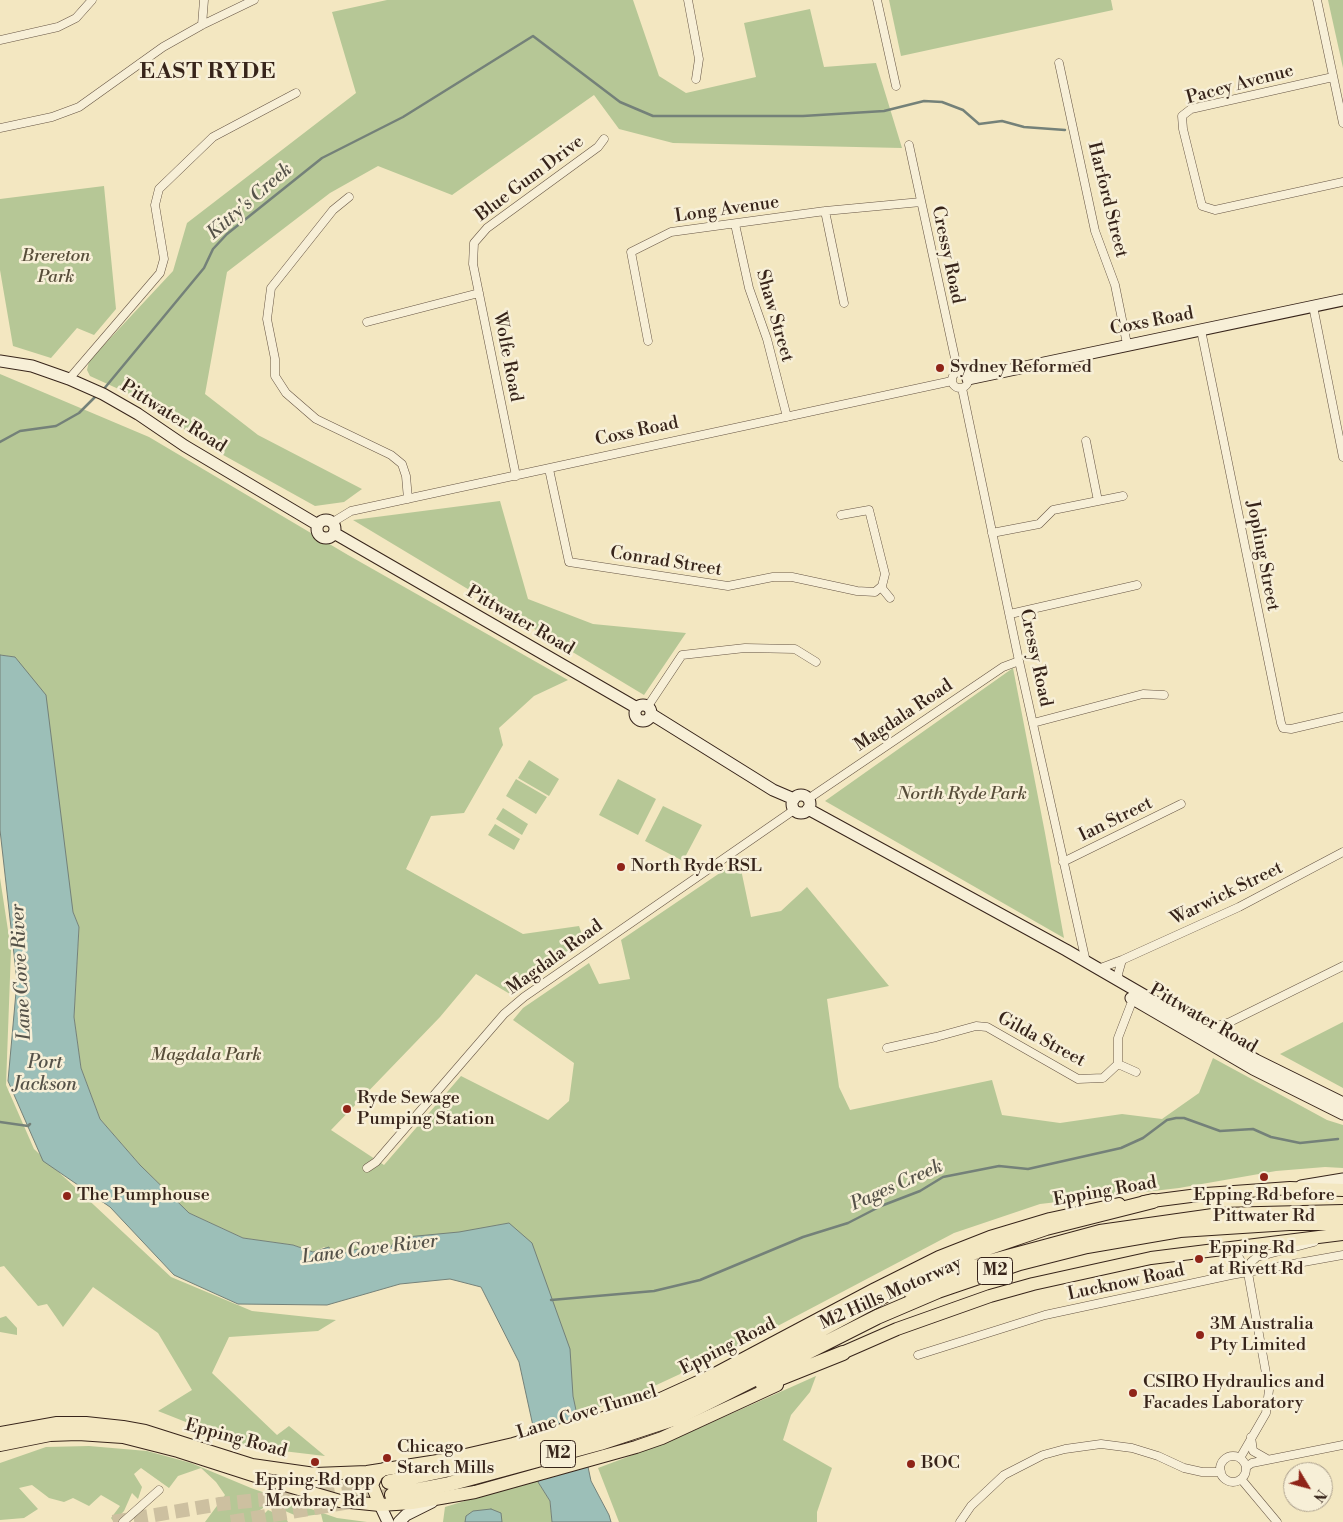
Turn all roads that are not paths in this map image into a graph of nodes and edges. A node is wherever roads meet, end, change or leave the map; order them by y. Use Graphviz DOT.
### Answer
graph roads {
  1 [pos="92,0"];
  2 [pos="204,0"];
  3 [pos="254,0"];
  4 [pos="688,0"];
  5 [pos="877,0"];
  6 [pos="1317,0"];
  7 [pos="202,24"];
  8 [pos="0,40"];
  9 [pos="1059,64"];
  10 [pos="1333,76"];
  11 [pos="696,79"];
  12 [pos="896,86"];
  13 [pos="296,93"];
  14 [pos="1343,123"];
  15 [pos="0,128"];
  16 [pos="604,139"];
  17 [pos="909,145"];
  18 [pos="1343,182"];
  19 [pos="349,197"];
  20 [pos="921,202"];
  21 [pos="825,211"];
  22 [pos="735,224"];
  23 [pos="474,243"];
  24 [pos="479,293"];
  25 [pos="1343,300"];
  26 [pos="844,303"];
  27 [pos="1313,306"];
  28 [pos="367,322"];
  29 [pos="1202,330"];
  30 [pos="648,341"];
  31 [pos="1127,344"];
  32 [pos="0,360"];
  33 [pos="958,372"];
  34 [pos="69,379"];
  35 [pos="952,381"];
  36 [pos="965,383"];
  37 [pos="787,417"];
  38 [pos="1341,437"];
  39 [pos="1086,441"];
  40 [pos="1343,457"];
  41 [pos="550,469"];
  42 [pos="516,476"];
  43 [pos="1123,496"];
  44 [pos="408,499"];
  45 [pos="1098,501"];
  46 [pos="841,515"];
  47 [pos="333,528"];
  48 [pos="992,534"];
  49 [pos="1137,585"];
  50 [pos="881,586"];
  51 [pos="890,598"];
  52 [pos="1010,614"];
  53 [pos="1019,661"];
  54 [pos="816,662"];
  55 [pos="1164,695"];
  56 [pos="645,710"];
  57 [pos="1343,717"];
  58 [pos="1033,722"];
  59 [pos="808,804"];
  60 [pos="1181,804"];
  61 [pos="794,805"];
  62 [pos="1343,852"];
  63 [pos="1063,862"];
  64 [pos="1078,934"];
  65 [pos="1051,944"];
  66 [pos="1066,950"];
  67 [pos="1122,960"];
  68 [pos="1086,962"];
  69 [pos="1343,966"];
  70 [pos="1098,969"];
  71 [pos="1121,983"];
  72 [pos="1132,999"];
  73 [pos="1155,1003"];
  74 [pos="1230,1022"];
  75 [pos="1204,1030"];
  76 [pos="1226,1042"];
  77 [pos="887,1048"];
  78 [pos="1118,1064"];
  79 [pos="1136,1072"];
  80 [pos="1343,1103"];
  81 [pos="1343,1114"];
  82 [pos="367,1168"];
  83 [pos="1343,1179"];
  84 [pos="1290,1188"];
  85 [pos="1343,1190"];
  86 [pos="1153,1201"];
  87 [pos="1343,1212"];
  88 [pos="1343,1223"];
  89 [pos="1338,1234"];
  90 [pos="1229,1248"];
  91 [pos="1343,1255"];
  92 [pos="1248,1273"];
  93 [pos="838,1322"];
  94 [pos="843,1353"];
  95 [pos="918,1355"];
  96 [pos="675,1419"];
  97 [pos="598,1432"];
  98 [pos="0,1434"];
  99 [pos="1251,1437"];
  100 [pos="0,1445"];
  101 [pos="1343,1445"];
  102 [pos="1240,1458"];
  103 [pos="1269,1460"];
  104 [pos="252,1465"];
  105 [pos="1246,1467"];
  106 [pos="1221,1472"];
  107 [pos="1241,1479"];
  108 [pos="388,1482"];
  109 [pos="159,1490"];
  110 [pos="438,1500"];
  111 [pos="379,1504"];
  112 [pos="123,1522"];
  113 [pos="388,1522"];
  114 [pos="399,1522"];
  115 [pos="960,1522"];
  116 [pos="1277,1522"];
  1 -- 8 [label="street"];
  2 -- 7 [label="street"];
  3 -- 7 [label="street"];
  4 -- 11 [label="street"];
  5 -- 12 [label="street"];
  6 -- 10 [label="street"];
  7 -- 15 [label="street"];
  9 -- 31 [label="street, Harford Street"];
  10 -- 14 [label="street"];
  10 -- 18 [label="street, Pacey Avenue"];
  13 -- 34 [label="street"];
  16 -- 23 [label="street, Blue Gum Drive"];
  17 -- 20 [label="street, Cressy Road"];
  19 -- 44 [label="street"];
  20 -- 21 [label="street, Long Avenue"];
  20 -- 33 [label="street, Cressy Road"];
  21 -- 22 [label="street, Long Avenue"];
  21 -- 26 [label="street"];
  22 -- 30 [label="street, Long Avenue"];
  22 -- 37 [label="street, Shaw Street"];
  23 -- 24 [label="street, Wolfe Road"];
  24 -- 28 [label="street"];
  24 -- 42 [label="street, Wolfe Road"];
  25 -- 27 [label="main road, Coxs Road"];
  27 -- 29 [label="main road, Coxs Road"];
  27 -- 38 [label="street"];
  29 -- 31 [label="main road, Coxs Road"];
  29 -- 57 [label="street, Jopling Street"];
  31 -- 36 [label="main road, Coxs Road"];
  32 -- 34 [label="main road, Pittwater Road"];
  33 -- 35 [label="street"];
  33 -- 36 [label="street"];
  34 -- 47 [label="main road, Pittwater Road"];
  35 -- 36 [label="street"];
  35 -- 37 [label="street, Coxs Road"];
  36 -- 48 [label="street, Cressy Road"];
  37 -- 41 [label="street, Coxs Road"];
  38 -- 40 [label="street"];
  39 -- 45 [label="street"];
  41 -- 42 [label="street, Coxs Road"];
  41 -- 50 [label="street, Conrad Street"];
  42 -- 44 [label="street, Coxs Road"];
  43 -- 45 [label="street"];
  44 -- 47 [label="street, Coxs Road"];
  45 -- 48 [label="street"];
  46 -- 50 [label="street"];
  47 -- 56 [label="main road, Pittwater Road"];
  48 -- 52 [label="street, Cressy Road"];
  49 -- 52 [label="street"];
  50 -- 51 [label="street"];
  52 -- 53 [label="street, Cressy Road"];
  53 -- 58 [label="street, Cressy Road"];
  53 -- 59 [label="street, Magdala Road"];
  54 -- 56 [label="street"];
  55 -- 58 [label="street"];
  56 -- 61 [label="main road, Pittwater Road"];
  58 -- 63 [label="street, Cressy Road"];
  59 -- 61 [label="main road"];
  59 -- 65 [label="main road, Pittwater Road"];
  60 -- 63 [label="street, Ian Street"];
  61 -- 82 [label="street, Magdala Road"];
  62 -- 67 [label="street, Warwick Street"];
  63 -- 64 [label="street, Cressy Road"];
  64 -- 66 [label="street"];
  64 -- 68 [label="street, Cressy Road"];
  65 -- 66 [label="main road, Pittwater Road"];
  65 -- 72 [label="main road, Pittwater Road"];
  66 -- 68 [label="main road, Pittwater Road"];
  67 -- 70 [label="street, Warwick Street"];
  67 -- 71 [label="street"];
  68 -- 70 [label="main road, Pittwater Road"];
  69 -- 74 [label="street"];
  70 -- 71 [label="main road, Pittwater Road"];
  71 -- 72 [label="street"];
  71 -- 73 [label="main road, Pittwater Road"];
  72 -- 73 [label="street"];
  72 -- 78 [label="street"];
  72 -- 81 [label="main road, Pittwater Road"];
  73 -- 75 [label="main road, Pittwater Road"];
  74 -- 75 [label="street"];
  74 -- 76 [label="street"];
  75 -- 76 [label="main road, Pittwater Road"];
  76 -- 80 [label="main road, Pittwater Road"];
  77 -- 78 [label="street, Gilda Street"];
  78 -- 79 [label="street"];
  83 -- 84 [label="main road"];
  84 -- 85 [label="main road, Epping Road"];
  84 -- 86 [label="main road, Epping Road"];
  86 -- 93 [label="highway, M2"];
  86 -- 97 [label="main road, Epping Road"];
  87 -- 93 [label="highway, M2 Hills Motorway / M2"];
  88 -- 96 [label="highway, M2 Hills Motorway / M2"];
  89 -- 90 [label="main road, Epping Road"];
  89 -- 92 [label="street"];
  90 -- 92 [label="street"];
  90 -- 94 [label="main road, Epping Road"];
  91 -- 92 [label="street, Lucknow Road"];
  92 -- 95 [label="street, Lucknow Road"];
  92 -- 99 [label="street"];
  93 -- 97 [label="highway, Lane Cove Tunnel / M2"];
  94 -- 96 [label="highway, M2"];
  94 -- 110 [label="main road, Epping Road"];
  96 -- 97 [label="highway, Lane Cove Tunnel / M2"];
  97 -- 108 [label="highway, Lane Cove Tunnel / M2"];
  98 -- 104 [label="main road, Epping Road"];
  99 -- 102 [label="street"];
  99 -- 103 [label="street"];
  100 -- 111 [label="main road, Epping Road"];
  101 -- 103 [label="street"];
  102 -- 105 [label="street"];
  102 -- 106 [label="street"];
  103 -- 105 [label="street"];
  104 -- 108 [label="main road, Epping Road"];
  104 -- 111 [label="main road"];
  105 -- 107 [label="street"];
  106 -- 107 [label="street"];
  106 -- 115 [label="street"];
  107 -- 116 [label="street"];
  108 -- 111 [label="main road"];
  109 -- 112 [label="street"];
  110 -- 111 [label="main road, Epping Road"];
  110 -- 114 [label="main road"];
  111 -- 113 [label="main road"];
}
